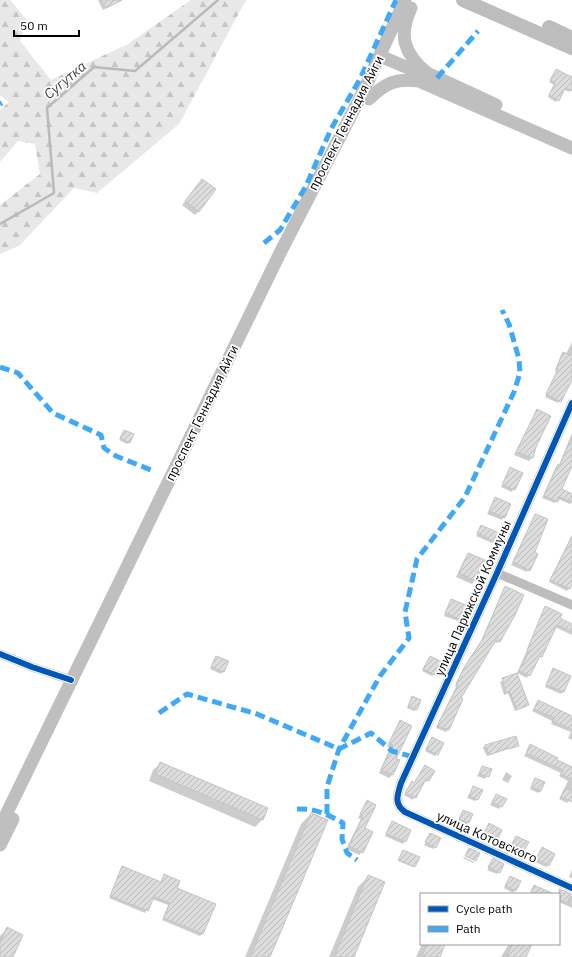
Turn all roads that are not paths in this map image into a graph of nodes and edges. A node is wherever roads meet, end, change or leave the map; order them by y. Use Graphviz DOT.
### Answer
graph roads {
  1 [pos="405,0"];
  2 [pos="414,0"];
  3 [pos="463,0"];
  4 [pos="483,4"];
  5 [pos="404,22"];
  6 [pos="572,38"];
  7 [pos="572,48"];
  8 [pos="384,58"];
  9 [pos="429,74"];
  10 [pos="369,99"];
  11 [pos="572,138"];
  12 [pos="572,148"];
  13 [pos="572,403"];
  14 [pos="497,573"];
  15 [pos="572,605"];
  16 [pos="0,654"];
  17 [pos="75,681"];
  18 [pos="396,802"];
  19 [pos="0,827"];
  20 [pos="0,845"];
  21 [pos="572,888"];
  1 -- 8 [label="main road, проспект Геннадия Айги"];
  2 -- 5 [label="main road, проспект Геннадия Айги"];
  3 -- 4 [label="main road"];
  4 -- 6 [label="main road"];
  4 -- 7 [label="main road"];
  5 -- 8 [label="main road, проспект Геннадия Айги"];
  5 -- 9 [label="main road"];
  8 -- 9 [label="main road"];
  8 -- 10 [label="main road, проспект Геннадия Айги"];
  8 -- 17 [label="main road, проспект Геннадия Айги"];
  9 -- 11 [label="main road"];
  10 -- 12 [label="main road"];
  10 -- 17 [label="main road, проспект Геннадия Айги"];
  13 -- 14 [label="street, улица Парижской Коммуны"];
  14 -- 15 [label="street"];
  14 -- 18 [label="street, улица Парижской Коммуны"];
  16 -- 17 [label="street"];
  17 -- 19 [label="main road, проспект Геннадия Айги"];
  17 -- 20 [label="main road, проспект Геннадия Айги"];
  18 -- 21 [label="street, улица Котовского"];
}
